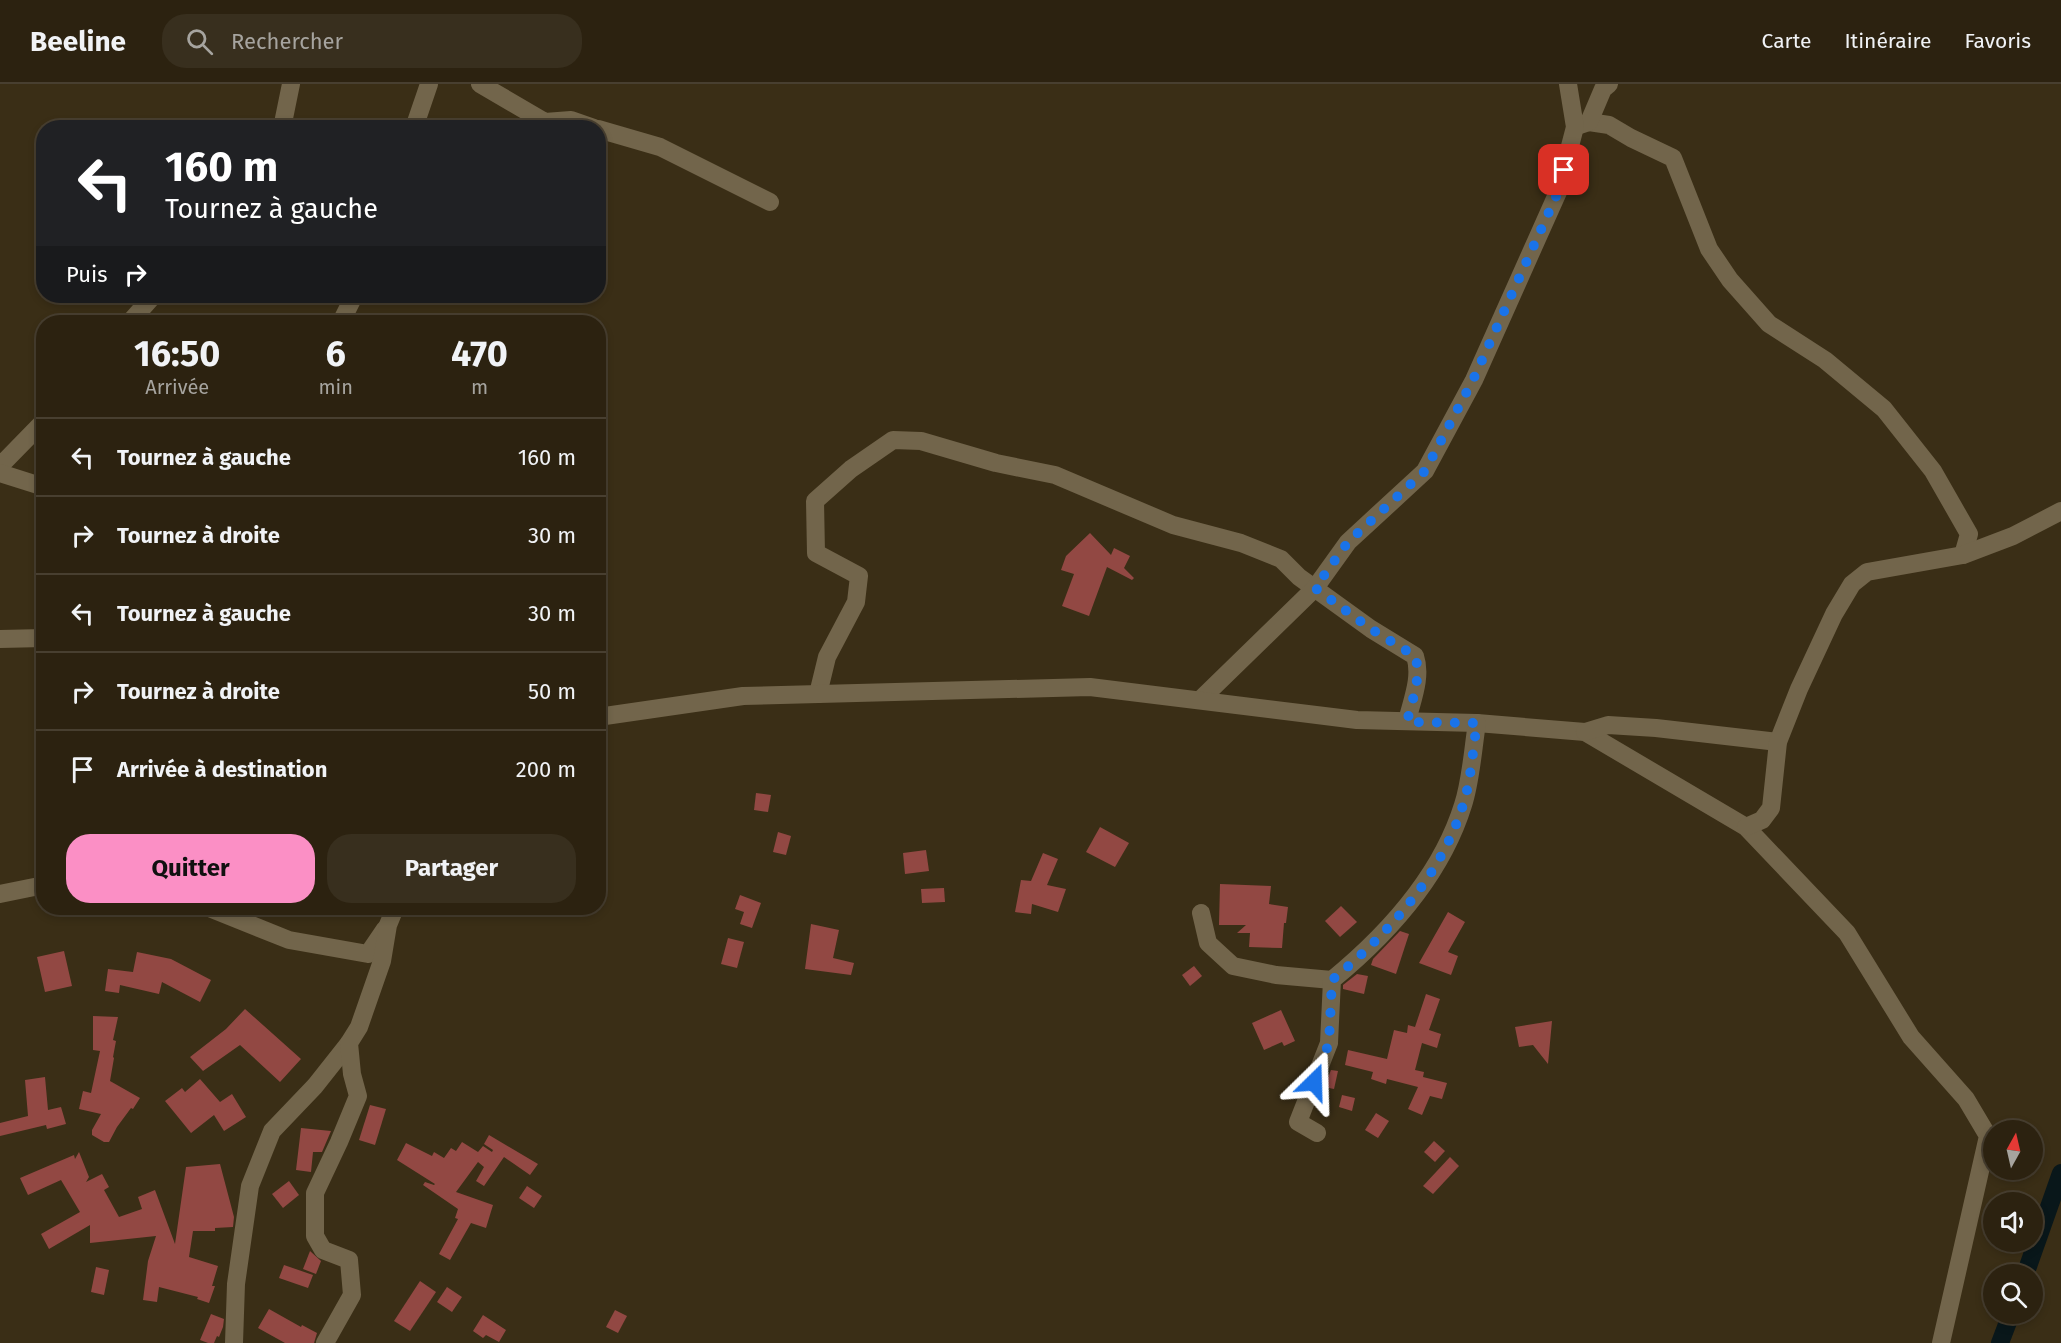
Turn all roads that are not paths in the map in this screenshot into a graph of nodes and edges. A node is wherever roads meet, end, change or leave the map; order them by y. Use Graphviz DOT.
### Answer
graph roads {
  1 [pos="291,84"];
  2 [pos="429,84"];
  3 [pos="480,84"];
  4 [pos="1568,84"];
  5 [pos="1609,84"];
  6 [pos="284,120"];
  7 [pos="417,120"];
  8 [pos="542,120"];
  9 [pos="1582,124"];
  10 [pos="606,131"];
  11 [pos="770,202"];
  12 [pos="147,303"];
  13 [pos="136,315"];
  14 [pos="36,429"];
  15 [pos="0,466"];
  16 [pos="0,472"];
  17 [pos="36,484"];
  18 [pos="2061,511"];
  19 [pos="1963,555"];
  20 [pos="1315,588"];
  21 [pos="36,638"];
  22 [pos="0,639"];
  23 [pos="818,694"];
  24 [pos="1200,700"];
  25 [pos="606,716"];
  26 [pos="1407,722"];
  27 [pos="1477,723"];
  28 [pos="1585,732"];
  29 [pos="1778,742"];
  30 [pos="1746,827"];
  31 [pos="36,887"];
  32 [pos="0,894"];
  33 [pos="1201,913"];
  34 [pos="226,915"];
  35 [pos="392,915"];
  36 [pos="388,925"];
  37 [pos="1332,980"];
  38 [pos="349,1043"];
  39 [pos="1317,1133"];
  40 [pos="234,1343"];
  41 [pos="325,1343"];
  42 [pos="1941,1343"];
  1 -- 6 [label="street"];
  2 -- 7 [label="street"];
  3 -- 8 [label="street"];
  4 -- 9 [label="street"];
  5 -- 9 [label="street"];
  9 -- 19 [label="street"];
  9 -- 20 [label="street"];
  10 -- 11 [label="street"];
  12 -- 13 [label="street"];
  14 -- 15 [label="street"];
  16 -- 17 [label="street"];
  18 -- 19 [label="street"];
  19 -- 29 [label="street"];
  20 -- 23 [label="street"];
  20 -- 24 [label="street"];
  20 -- 26 [label="street"];
  21 -- 22 [label="street"];
  23 -- 24 [label="street"];
  23 -- 25 [label="street"];
  24 -- 26 [label="street"];
  26 -- 27 [label="street"];
  27 -- 28 [label="street"];
  27 -- 37 [label="street"];
  28 -- 29 [label="street"];
  28 -- 30 [label="street"];
  29 -- 30 [label="street"];
  30 -- 42 [label="street"];
  31 -- 32 [label="street"];
  33 -- 37 [label="street"];
  34 -- 36 [label="street"];
  35 -- 36 [label="street"];
  36 -- 38 [label="street"];
  37 -- 39 [label="street"];
  38 -- 40 [label="street"];
  38 -- 41 [label="street"];
}
